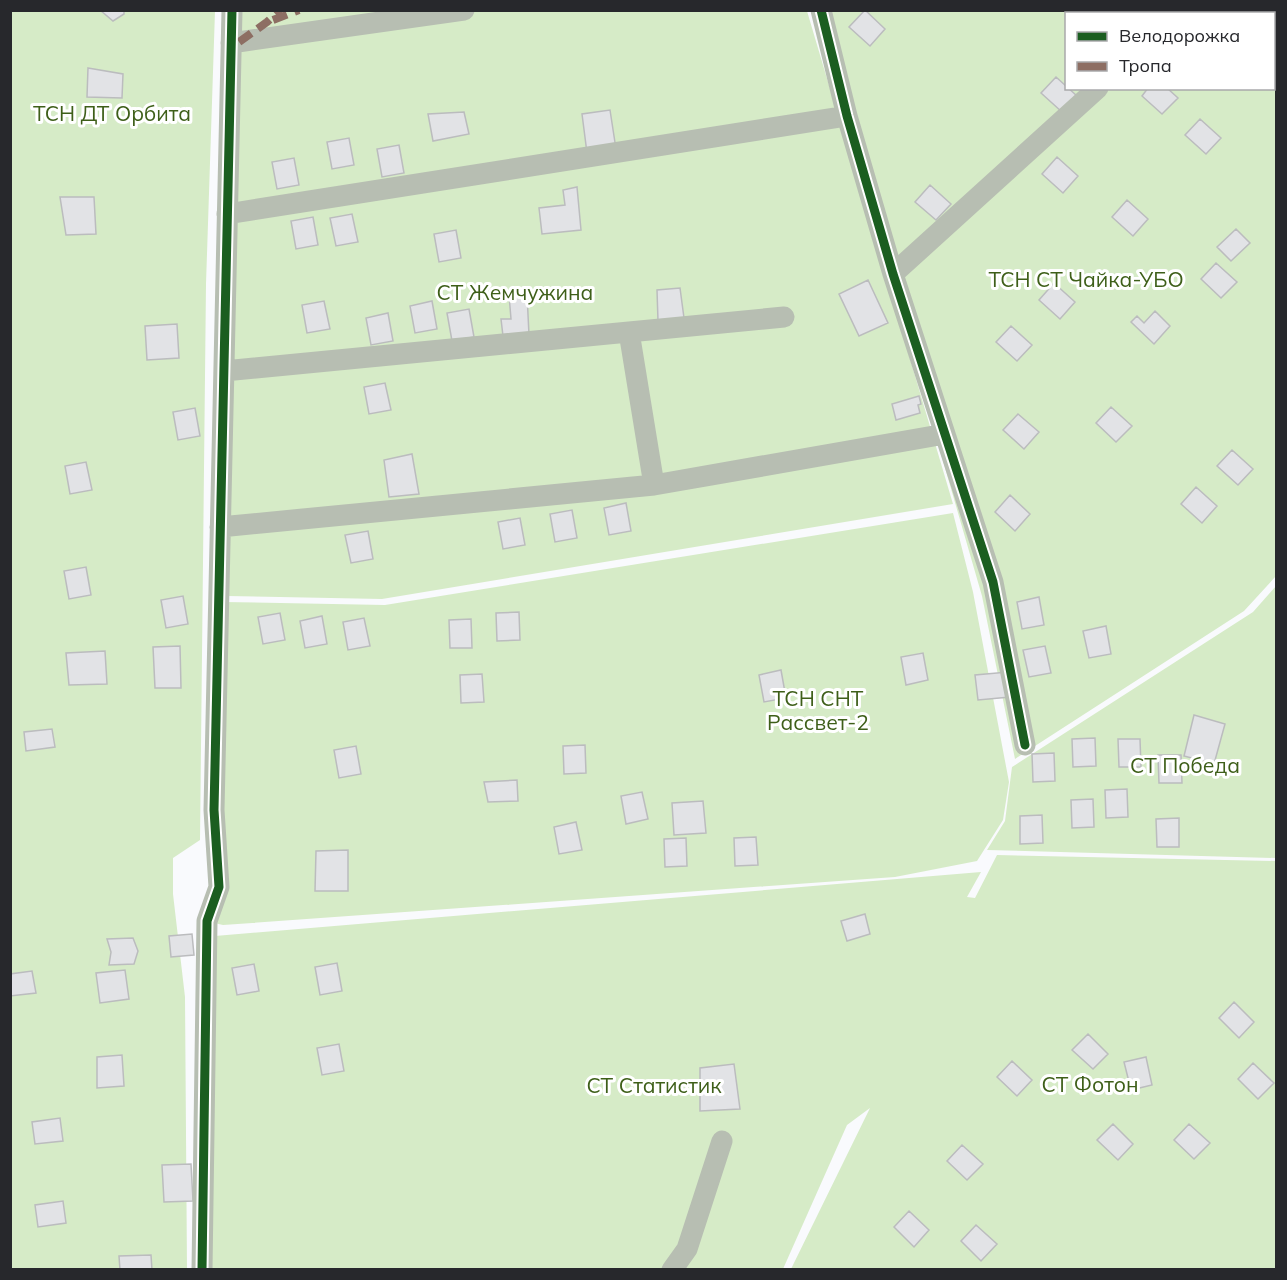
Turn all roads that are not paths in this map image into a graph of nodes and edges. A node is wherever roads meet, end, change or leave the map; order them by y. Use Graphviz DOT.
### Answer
graph roads {
  1 [pos="232,10"];
  2 [pos="464,10"];
  3 [pos="821,10"];
  4 [pos="231,43"];
  5 [pos="1096,90"];
  6 [pos="847,116"];
  7 [pos="227,214"];
  8 [pos="893,274"];
  9 [pos="784,317"];
  10 [pos="629,332"];
  11 [pos="224,371"];
  12 [pos="945,434"];
  13 [pos="654,485"];
  14 [pos="220,527"];
  15 [pos="1025,746"];
  16 [pos="722,1141"];
  17 [pos="202,1269"];
  18 [pos="672,1269"];
  1 -- 4 [label="street"];
  2 -- 4 [label="street"];
  3 -- 6 [label="street"];
  4 -- 7 [label="street"];
  5 -- 8 [label="street"];
  6 -- 7 [label="street"];
  6 -- 8 [label="street"];
  7 -- 11 [label="street"];
  8 -- 12 [label="street"];
  9 -- 10 [label="street"];
  10 -- 11 [label="street"];
  10 -- 13 [label="street"];
  11 -- 14 [label="street"];
  12 -- 13 [label="street"];
  12 -- 15 [label="street"];
  13 -- 14 [label="street"];
  14 -- 17 [label="street"];
  16 -- 18 [label="street"];
}
